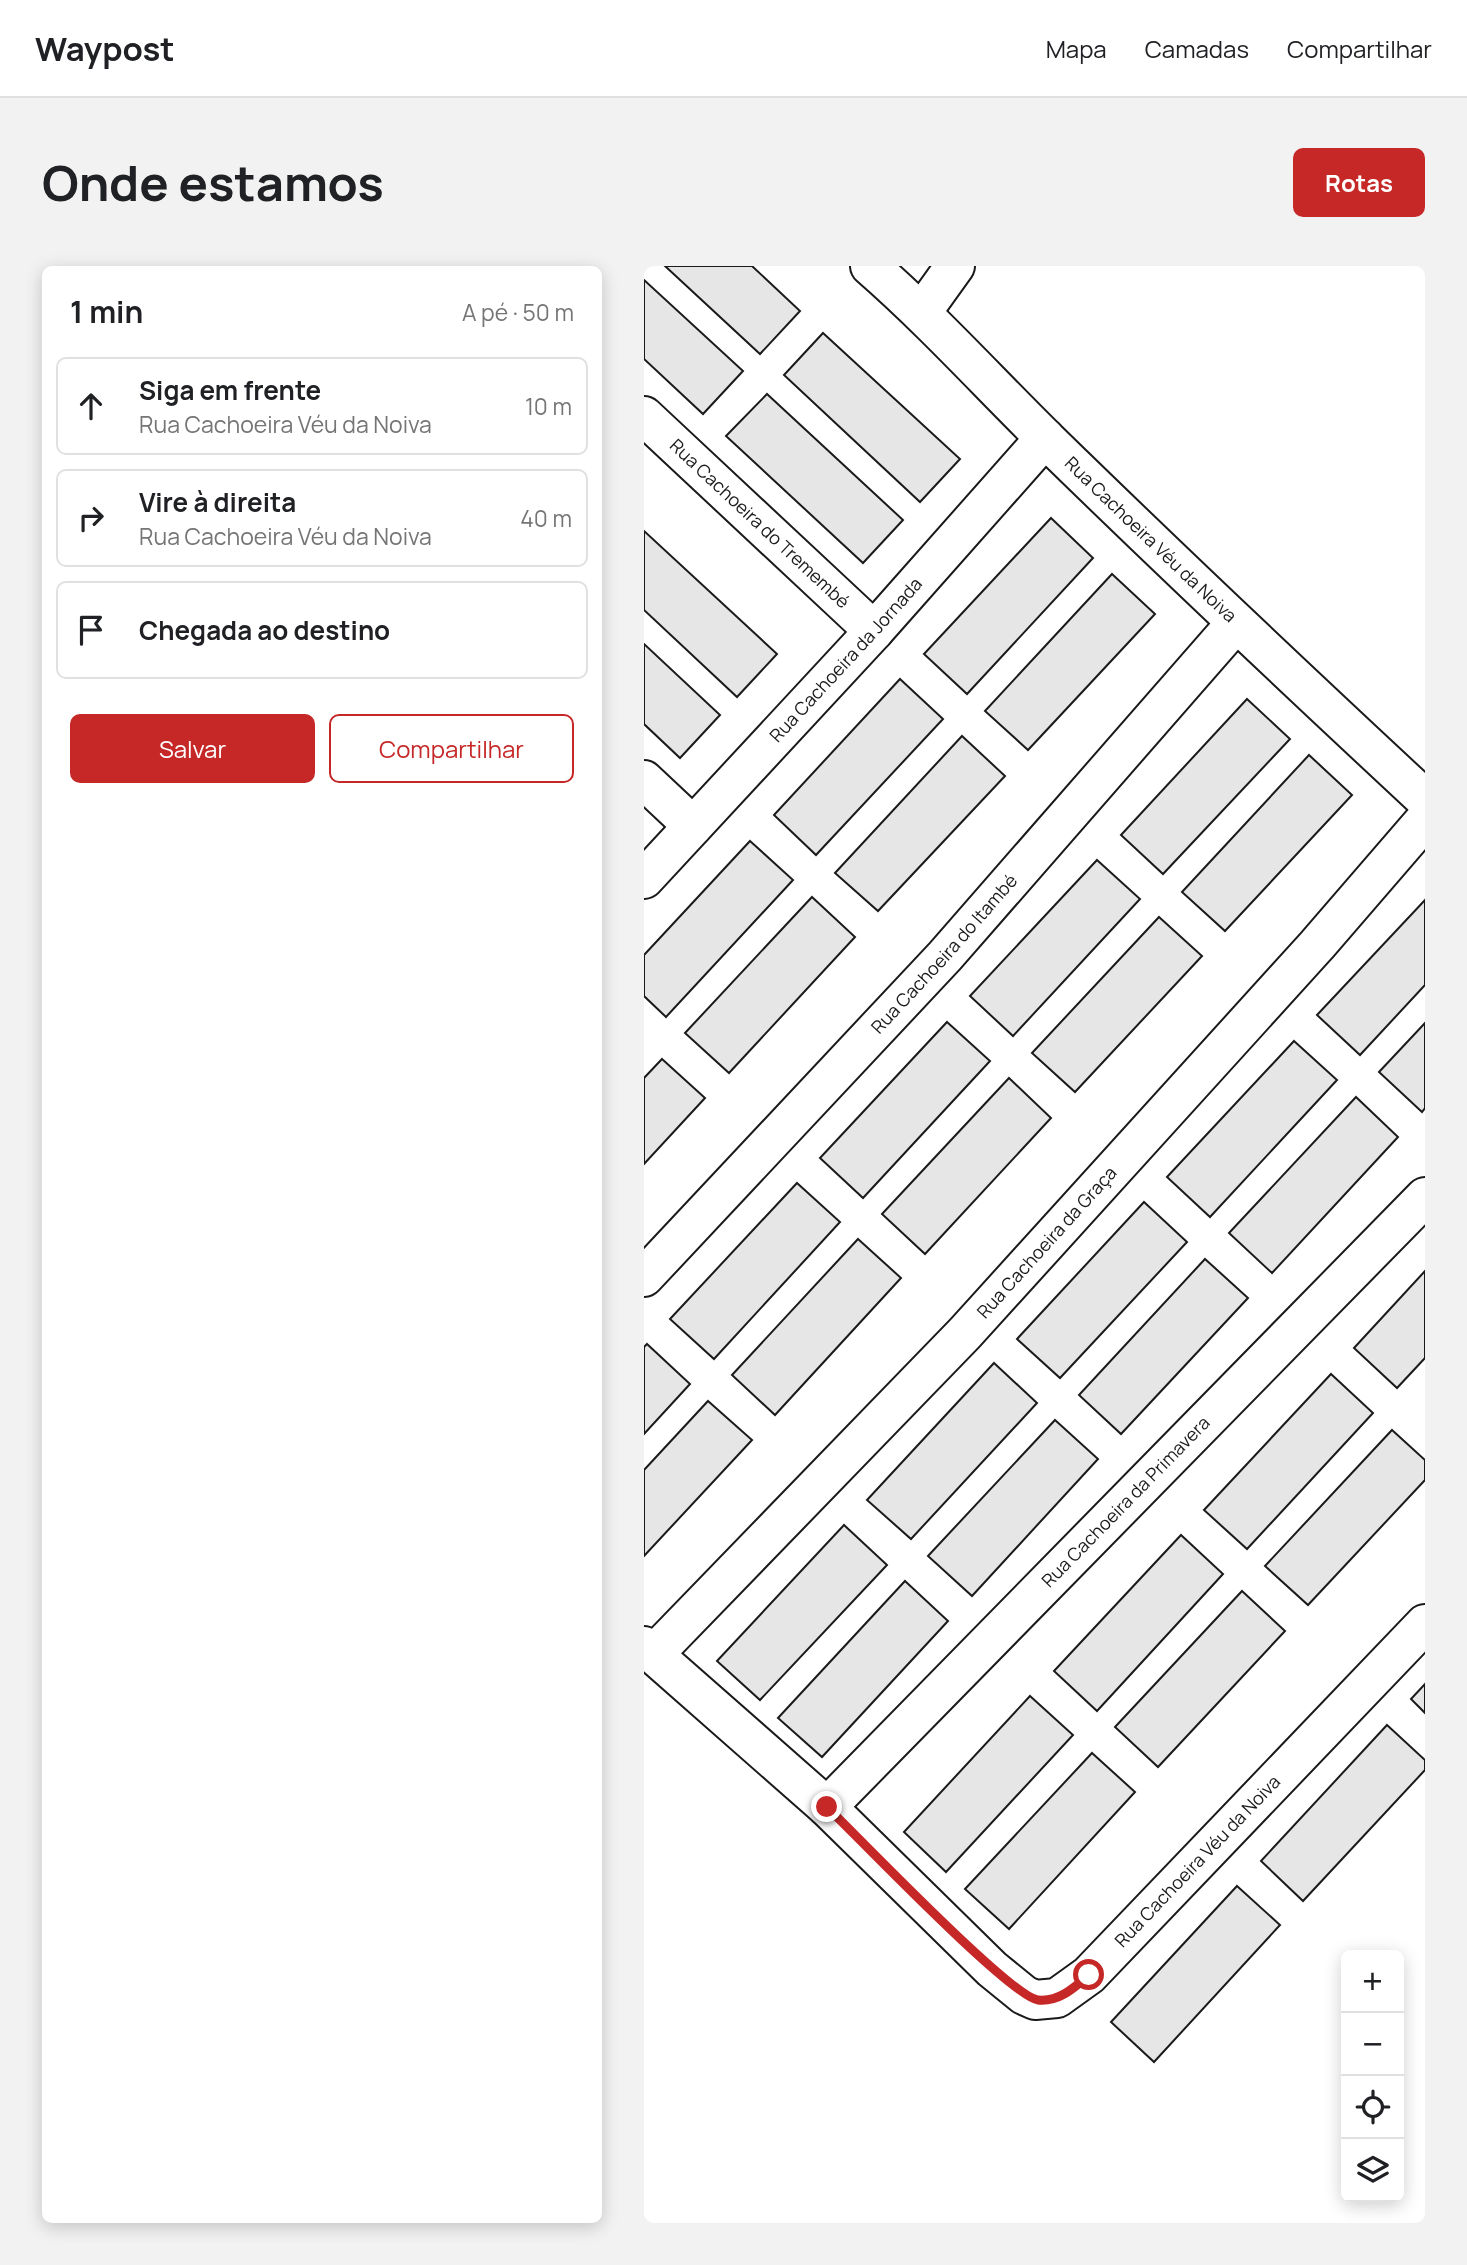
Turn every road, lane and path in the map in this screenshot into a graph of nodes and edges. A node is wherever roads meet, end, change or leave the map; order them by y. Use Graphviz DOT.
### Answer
graph roads {
  1 [pos="870,266"];
  2 [pos="955,266"];
  3 [pos="922,312"];
  4 [pos="644,416"];
  5 [pos="1045,438"];
  6 [pos="1236,623"];
  7 [pos="874,631"];
  8 [pos="644,780"];
  9 [pos="1425,799"];
  10 [pos="1425,820"];
  11 [pos="693,826"];
  12 [pos="644,879"];
  13 [pos="1425,1197"];
  14 [pos="644,1277"];
  15 [pos="1425,1624"];
  16 [pos="649,1650"];
  17 [pos="827,1807"];
  1 -- 3 [label="street, Rua Cachoeira Véu da Noiva"];
  2 -- 3 [label="street"];
  3 -- 5 [label="street, Rua Cachoeira Véu da Noiva"];
  4 -- 7 [label="street, Rua Cachoeira do Tremembé"];
  5 -- 6 [label="street, Rua Cachoeira Véu da Noiva"];
  5 -- 7 [label="street, Rua Cachoeira da Jornada"];
  6 -- 9 [label="street, Rua Cachoeira Véu da Noiva"];
  6 -- 14 [label="street, Rua Cachoeira do Itambé"];
  7 -- 11 [label="street, Rua Cachoeira da Jornada"];
  8 -- 11 [label="street"];
  10 -- 16 [label="street, Rua Cachoeira da Graça"];
  11 -- 12 [label="street, Rua Cachoeira da Jornada"];
  13 -- 17 [label="street, Rua Cachoeira da Primavera"];
  15 -- 17 [label="street, Rua Cachoeira Véu da Noiva"];
  16 -- 17 [label="street, Rua Cachoeira Véu da Noiva"];
}
